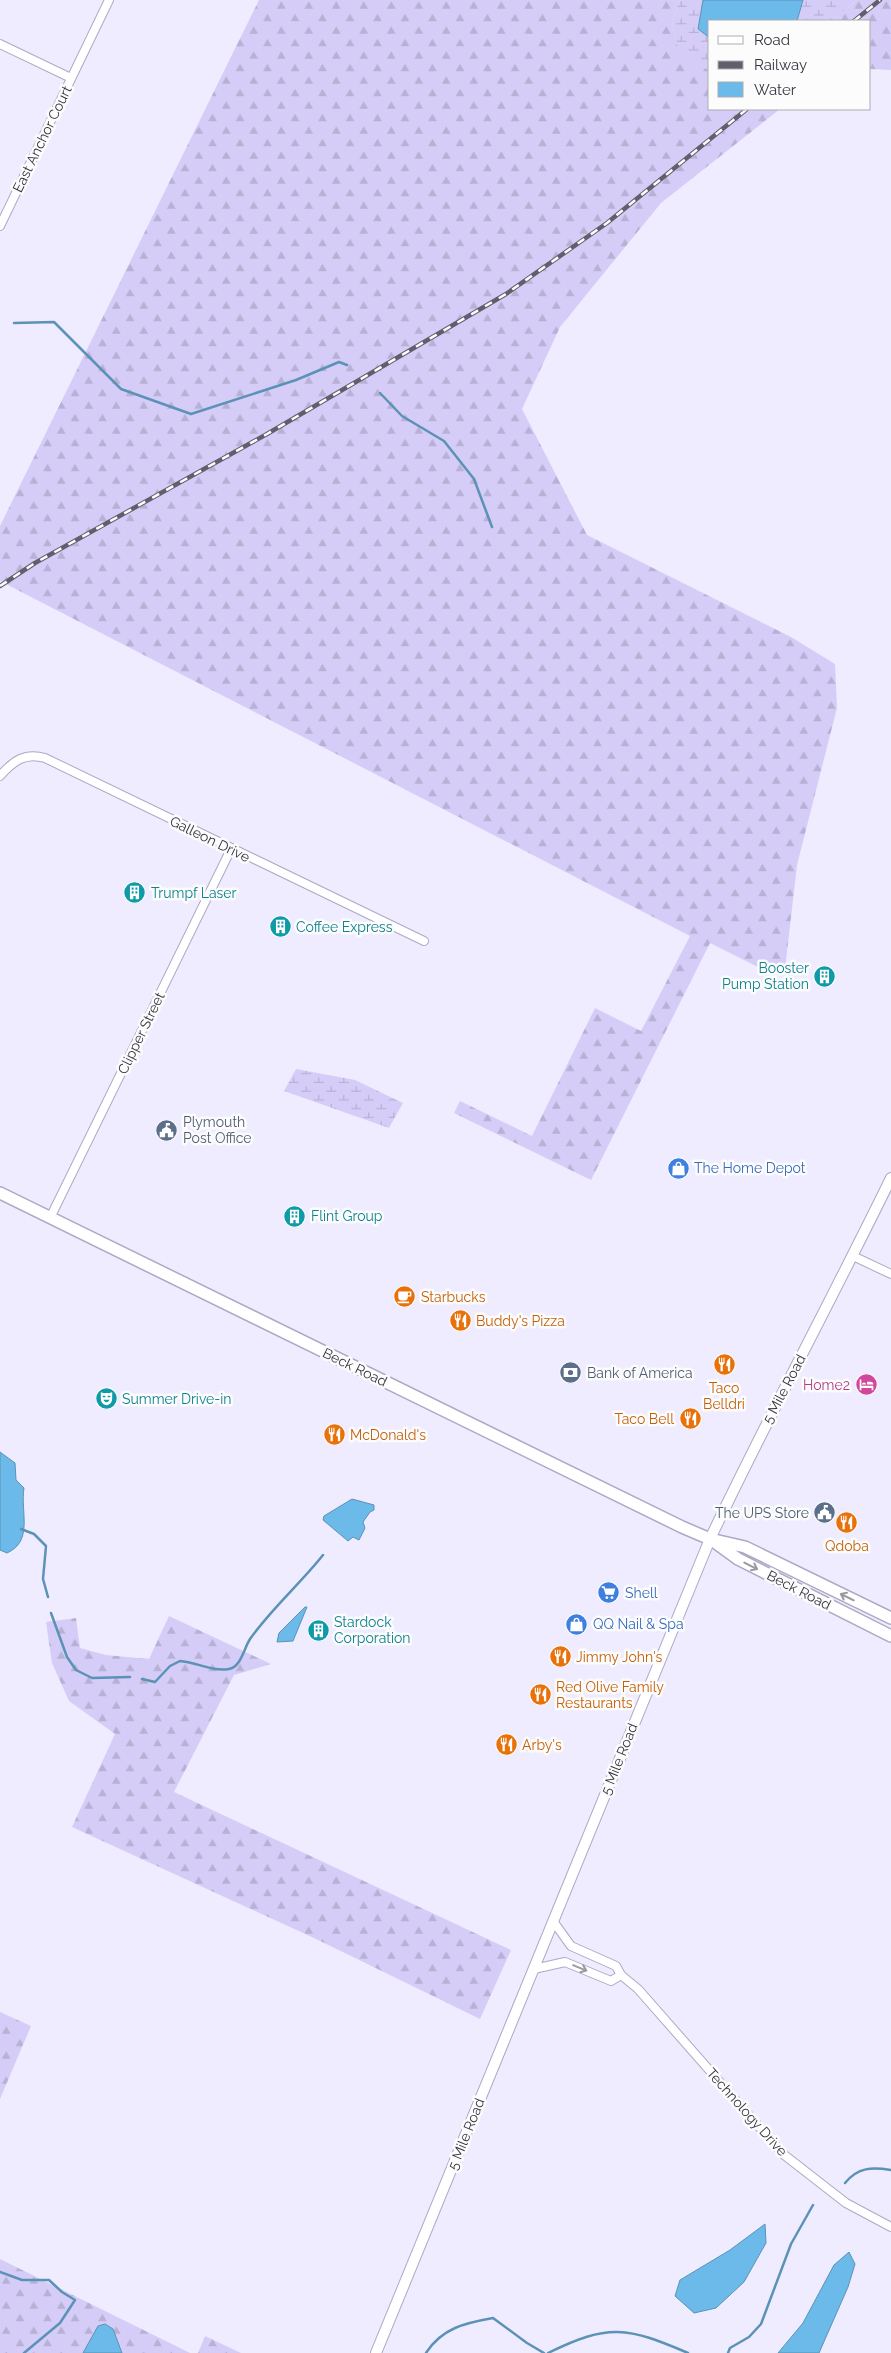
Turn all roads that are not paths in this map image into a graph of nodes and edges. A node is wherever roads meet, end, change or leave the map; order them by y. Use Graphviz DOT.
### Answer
graph roads {
  1 [pos="109,0"];
  2 [pos="0,44"];
  3 [pos="71,78"];
  4 [pos="0,226"];
  5 [pos="0,776"];
  6 [pos="231,849"];
  7 [pos="424,941"];
  8 [pos="891,1178"];
  9 [pos="0,1194"];
  10 [pos="50,1218"];
  11 [pos="853,1256"];
  12 [pos="891,1274"];
  13 [pos="710,1539"];
  14 [pos="891,1618"];
  15 [pos="891,1636"];
  16 [pos="553,1921"];
  17 [pos="534,1969"];
  18 [pos="621,1975"];
  19 [pos="891,2227"];
  20 [pos="376,2353"];
  1 -- 3 [label="street, East Anchor Court"];
  2 -- 3 [label="street"];
  3 -- 4 [label="street, East Anchor Court"];
  5 -- 6 [label="street, Galleon Drive"];
  6 -- 7 [label="street, Galleon Drive"];
  6 -- 10 [label="street, Clipper Street"];
  8 -- 11 [label="street, 5 Mile Road"];
  9 -- 10 [label="main road, Beck Road"];
  10 -- 13 [label="main road, Beck Road"];
  11 -- 12 [label="street"];
  11 -- 13 [label="street, 5 Mile Road"];
  14 -- 13 [label="main road, Beck Road, one-way"];
  13 -- 15 [label="main road, Beck Road, one-way"];
  13 -- 16 [label="street, 5 Mile Road"];
  16 -- 17 [label="street, 5 Mile Road"];
  16 -- 18 [label="street, Technology Drive"];
  17 -- 18 [label="street, one-way"];
  17 -- 20 [label="street, 5 Mile Road"];
  18 -- 19 [label="street, Technology Drive"];
}
